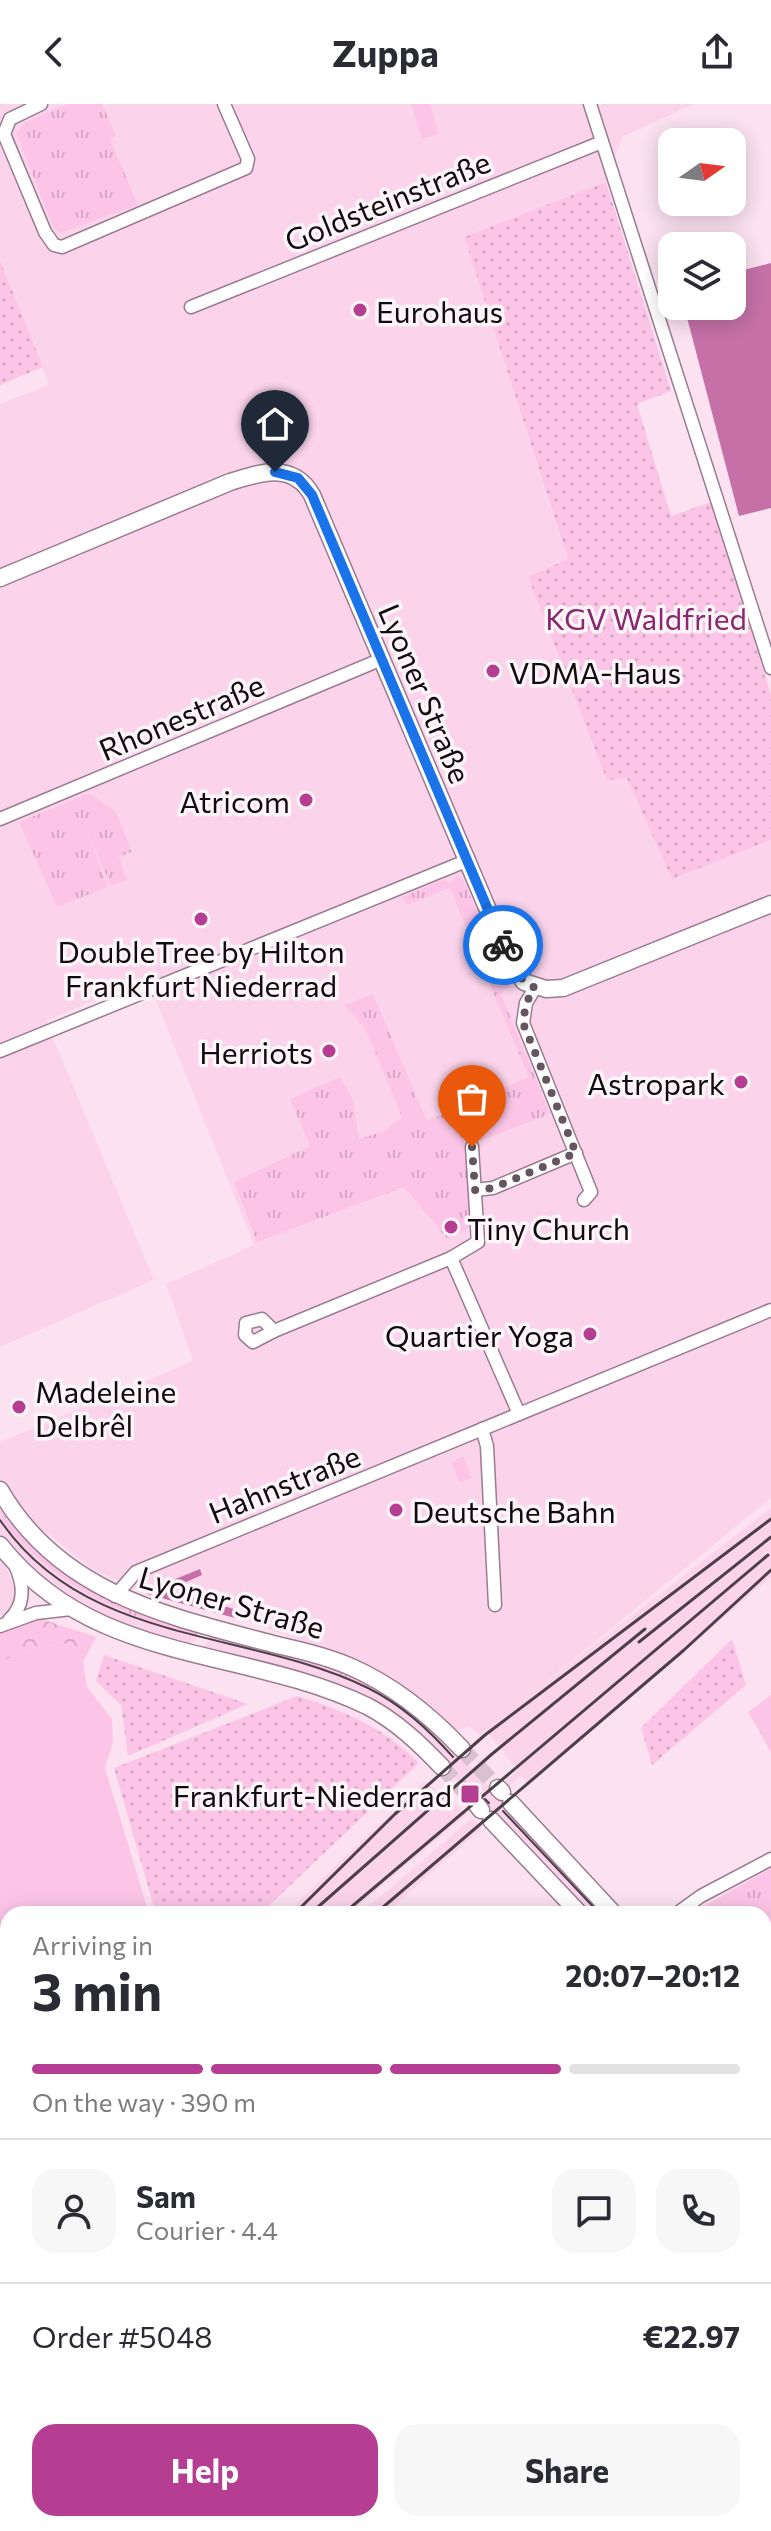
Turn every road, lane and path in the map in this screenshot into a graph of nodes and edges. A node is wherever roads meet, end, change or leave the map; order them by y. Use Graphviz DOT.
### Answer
graph roads {
  1 [pos="41,104"];
  2 [pos="224,104"];
  3 [pos="590,104"];
  4 [pos="602,142"];
  5 [pos="191,307"];
  6 [pos="0,578"];
  7 [pos="382,659"];
  8 [pos="771,668"];
  9 [pos="0,819"];
  10 [pos="466,861"];
  11 [pos="771,904"];
  12 [pos="535,988"];
  13 [pos="0,1051"];
  14 [pos="472,1147"];
  15 [pos="576,1153"];
  16 [pos="475,1190"];
  17 [pos="584,1200"];
  18 [pos="451,1258"];
  19 [pos="771,1310"];
  20 [pos="274,1331"];
  21 [pos="519,1414"];
  22 [pos="482,1429"];
  23 [pos="0,1490"];
  24 [pos="0,1545"];
  25 [pos="15,1565"];
  26 [pos="115,1596"];
  27 [pos="495,1605"];
  28 [pos="71,1609"];
  29 [pos="199,1624"];
  30 [pos="2,1625"];
  31 [pos="179,1651"];
  32 [pos="462,1749"];
  33 [pos="442,1767"];
  34 [pos="503,1794"];
  35 [pos="483,1812"];
  36 [pos="771,1859"];
  37 [pos="572,1906"];
  38 [pos="607,1906"];
  39 [pos="688,1906"];
  1 -- 2 [label="street"];
  3 -- 4 [label="street"];
  4 -- 5 [label="street, Goldsteinstraße"];
  4 -- 8 [label="street"];
  6 -- 7 [label="main road, Lyoner Straße"];
  7 -- 9 [label="street, Rhonestraße"];
  7 -- 10 [label="main road, Lyoner Straße"];
  10 -- 12 [label="main road, Lyoner Straße"];
  10 -- 13 [label="street"];
  11 -- 12 [label="main road"];
  12 -- 15 [label="street"];
  14 -- 16 [label="street"];
  15 -- 16 [label="street"];
  15 -- 17 [label="street"];
  16 -- 18 [label="street"];
  18 -- 20 [label="street"];
  18 -- 21 [label="street"];
  19 -- 21 [label="street, Hahnstraße"];
  21 -- 22 [label="street, Hahnstraße"];
  22 -- 26 [label="street, Hahnstraße"];
  22 -- 27 [label="street"];
  23 -- 26 [label="main road, Lyoner Straße"];
  24 -- 25 [label="main road, Lyoner Straße"];
  25 -- 28 [label="main road, Lyoner Straße"];
  25 -- 30 [label="street"];
  26 -- 29 [label="main road, Lyoner Straße"];
  28 -- 30 [label="street"];
  28 -- 31 [label="main road, Lyoner Straße"];
  29 -- 31 [label="main road"];
  29 -- 32 [label="main road, Lyoner Straße"];
  31 -- 33 [label="main road, Lyoner Straße"];
  34 -- 38 [label="main road"];
  35 -- 37 [label="main road"];
  36 -- 39 [label="street"];
}
